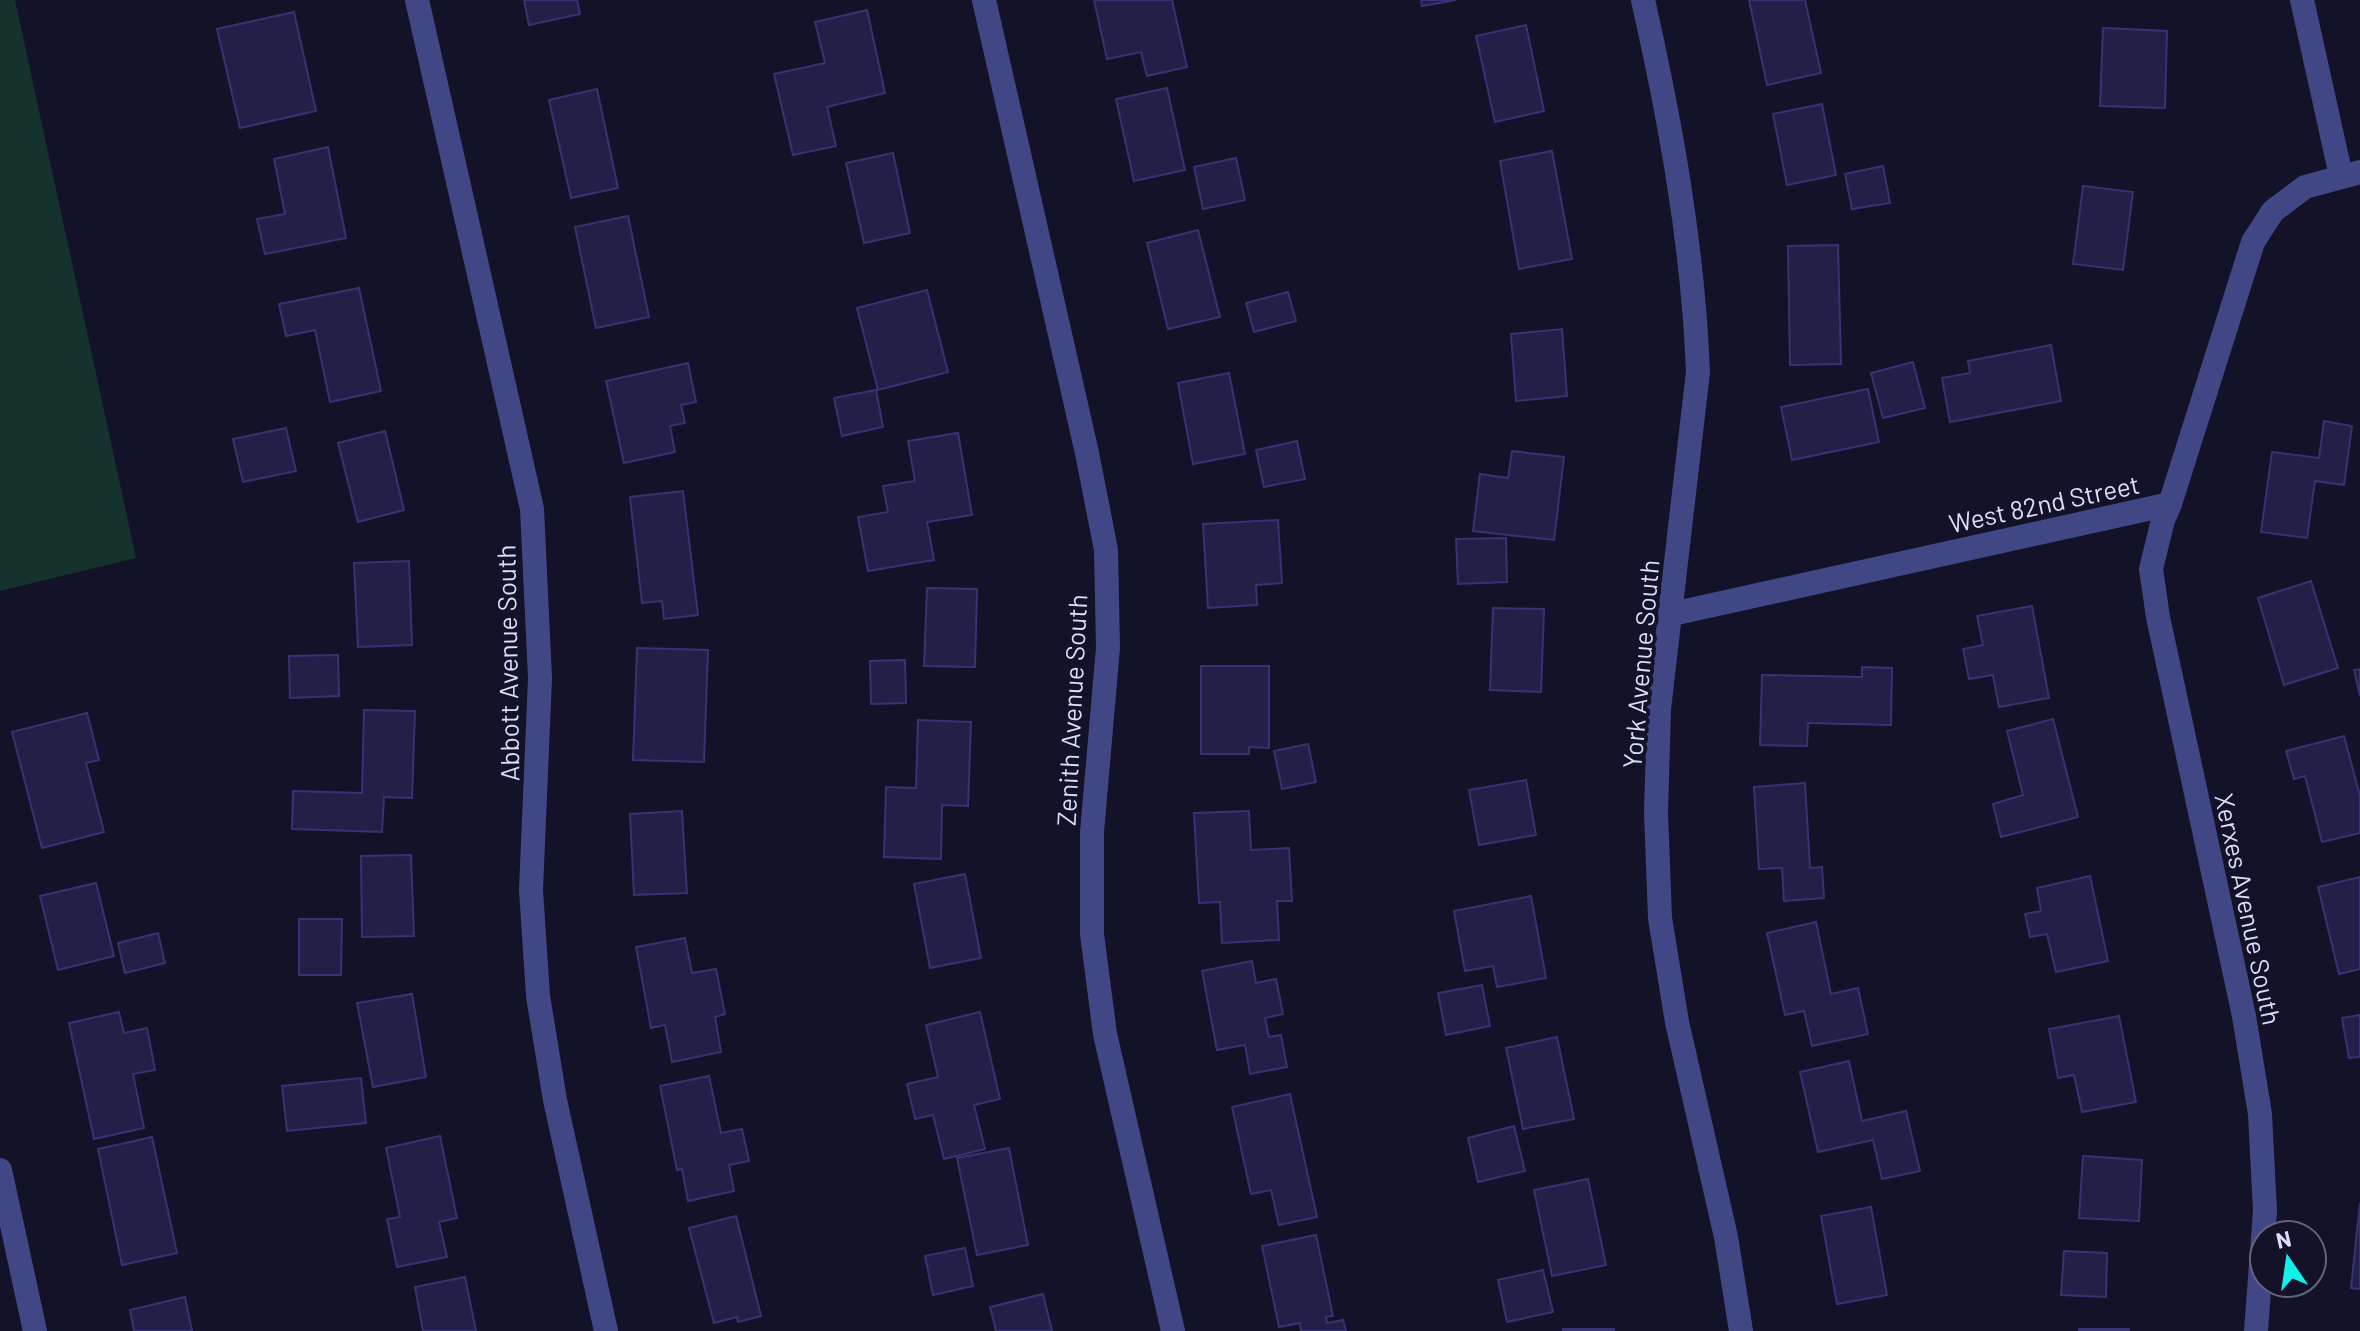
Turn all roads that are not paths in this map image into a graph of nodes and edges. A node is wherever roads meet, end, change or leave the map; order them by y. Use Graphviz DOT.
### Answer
graph roads {
  1 [pos="417,0"];
  2 [pos="984,0"];
  3 [pos="1643,0"];
  4 [pos="2302,0"];
  5 [pos="2350,174"];
  6 [pos="2170,504"];
  7 [pos="1672,614"];
  8 [pos="0,1170"];
  9 [pos="35,1331"];
  10 [pos="606,1331"];
  11 [pos="1173,1331"];
  12 [pos="1741,1331"];
  13 [pos="2256,1331"];
  1 -- 10 [label="street, Abbott Avenue South"];
  2 -- 11 [label="street, Zenith Avenue South"];
  3 -- 7 [label="street, York Avenue South"];
  4 -- 5 [label="street"];
  5 -- 6 [label="street, West 82nd Street"];
  6 -- 7 [label="street, West 82nd Street"];
  6 -- 13 [label="street, Xerxes Avenue South"];
  7 -- 12 [label="street, York Avenue South"];
  8 -- 9 [label="street"];
}
